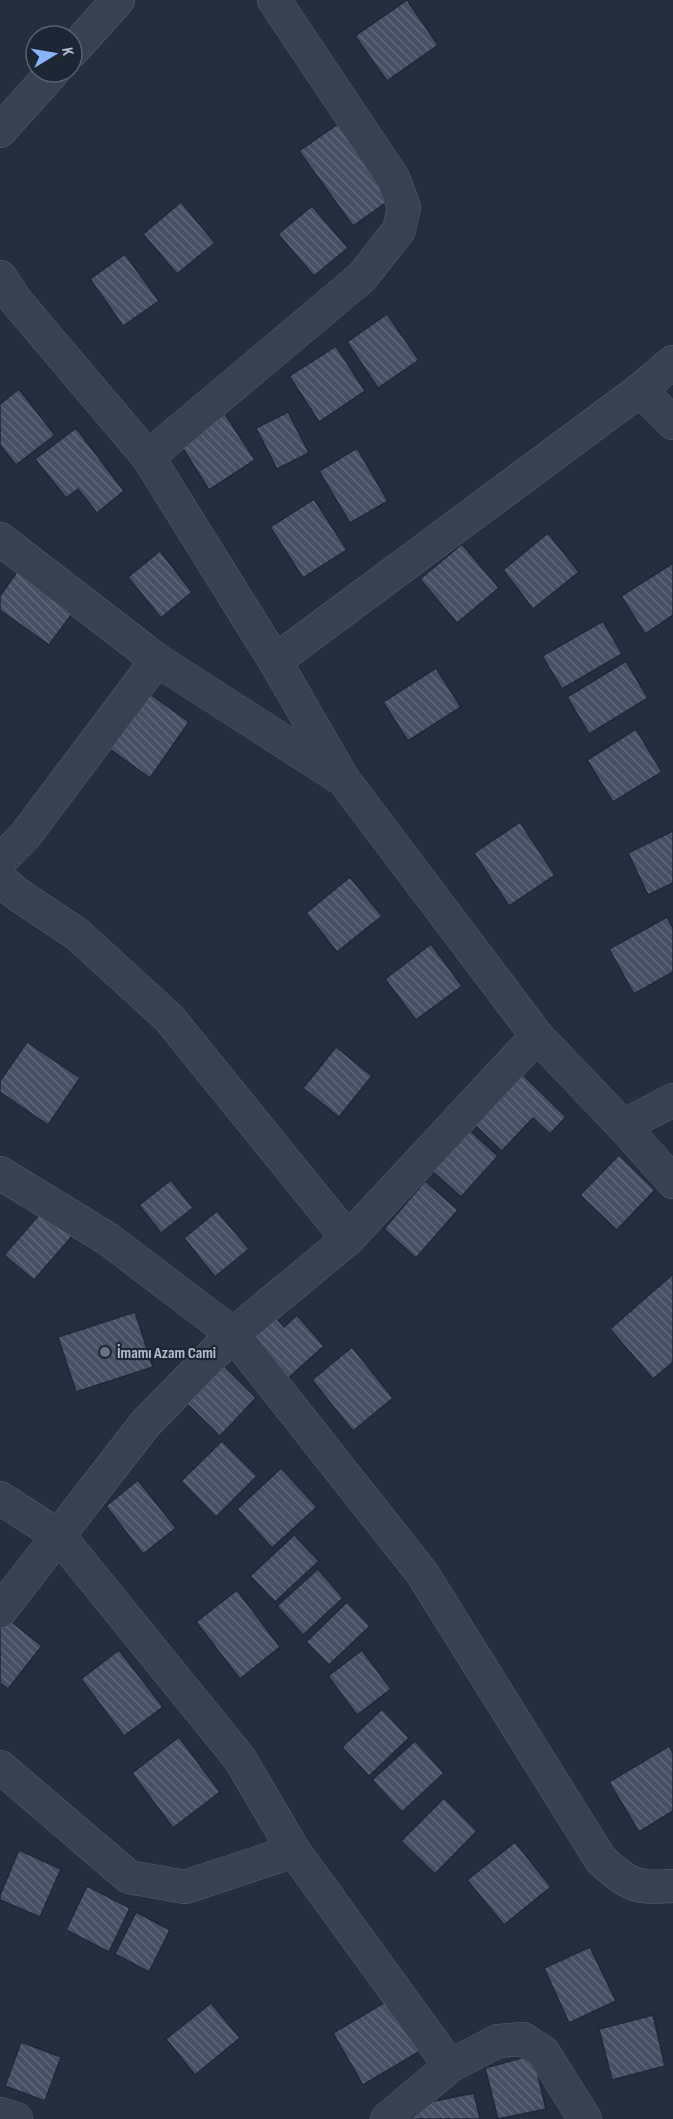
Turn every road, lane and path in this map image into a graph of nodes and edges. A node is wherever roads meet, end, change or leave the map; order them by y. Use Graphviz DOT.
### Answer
graph roads {
  1 [pos="118,0"];
  2 [pos="274,0"];
  3 [pos="84,38"];
  4 [pos="42,84"];
  5 [pos="0,131"];
  6 [pos="0,277"];
  7 [pos="673,362"];
  8 [pos="640,390"];
  9 [pos="673,423"];
  10 [pos="148,457"];
  11 [pos="0,538"];
  12 [pos="157,660"];
  13 [pos="275,661"];
  14 [pos="343,779"];
  15 [pos="0,861"];
  16 [pos="0,879"];
  17 [pos="537,1036"];
  18 [pos="673,1100"];
  19 [pos="623,1126"];
  20 [pos="0,1173"];
  21 [pos="673,1182"];
  22 [pos="348,1239"];
  23 [pos="233,1334"];
  24 [pos="0,1498"];
  25 [pos="59,1536"];
  26 [pos="0,1611"];
  27 [pos="0,1767"];
  28 [pos="294,1851"];
  29 [pos="673,1886"];
  30 [pos="450,2066"];
  31 [pos="0,2114"];
  32 [pos="16,2119"];
  33 [pos="387,2119"];
  34 [pos="585,2119"];
  1 -- 3 [label="street"];
  2 -- 10 [label="street"];
  4 -- 5 [label="street"];
  6 -- 10 [label="street"];
  7 -- 8 [label="street"];
  8 -- 9 [label="street"];
  8 -- 13 [label="street"];
  10 -- 13 [label="street"];
  11 -- 12 [label="street"];
  12 -- 14 [label="street"];
  12 -- 15 [label="street"];
  13 -- 14 [label="street"];
  14 -- 17 [label="street"];
  16 -- 22 [label="street"];
  17 -- 19 [label="street"];
  17 -- 22 [label="street"];
  18 -- 19 [label="street"];
  19 -- 21 [label="street"];
  20 -- 23 [label="street"];
  22 -- 23 [label="street"];
  23 -- 25 [label="street"];
  23 -- 29 [label="street"];
  24 -- 25 [label="street"];
  25 -- 26 [label="street"];
  25 -- 28 [label="street"];
  27 -- 28 [label="street"];
  28 -- 30 [label="street"];
  30 -- 33 [label="street"];
  30 -- 34 [label="street"];
  31 -- 32 [label="street"];
}
